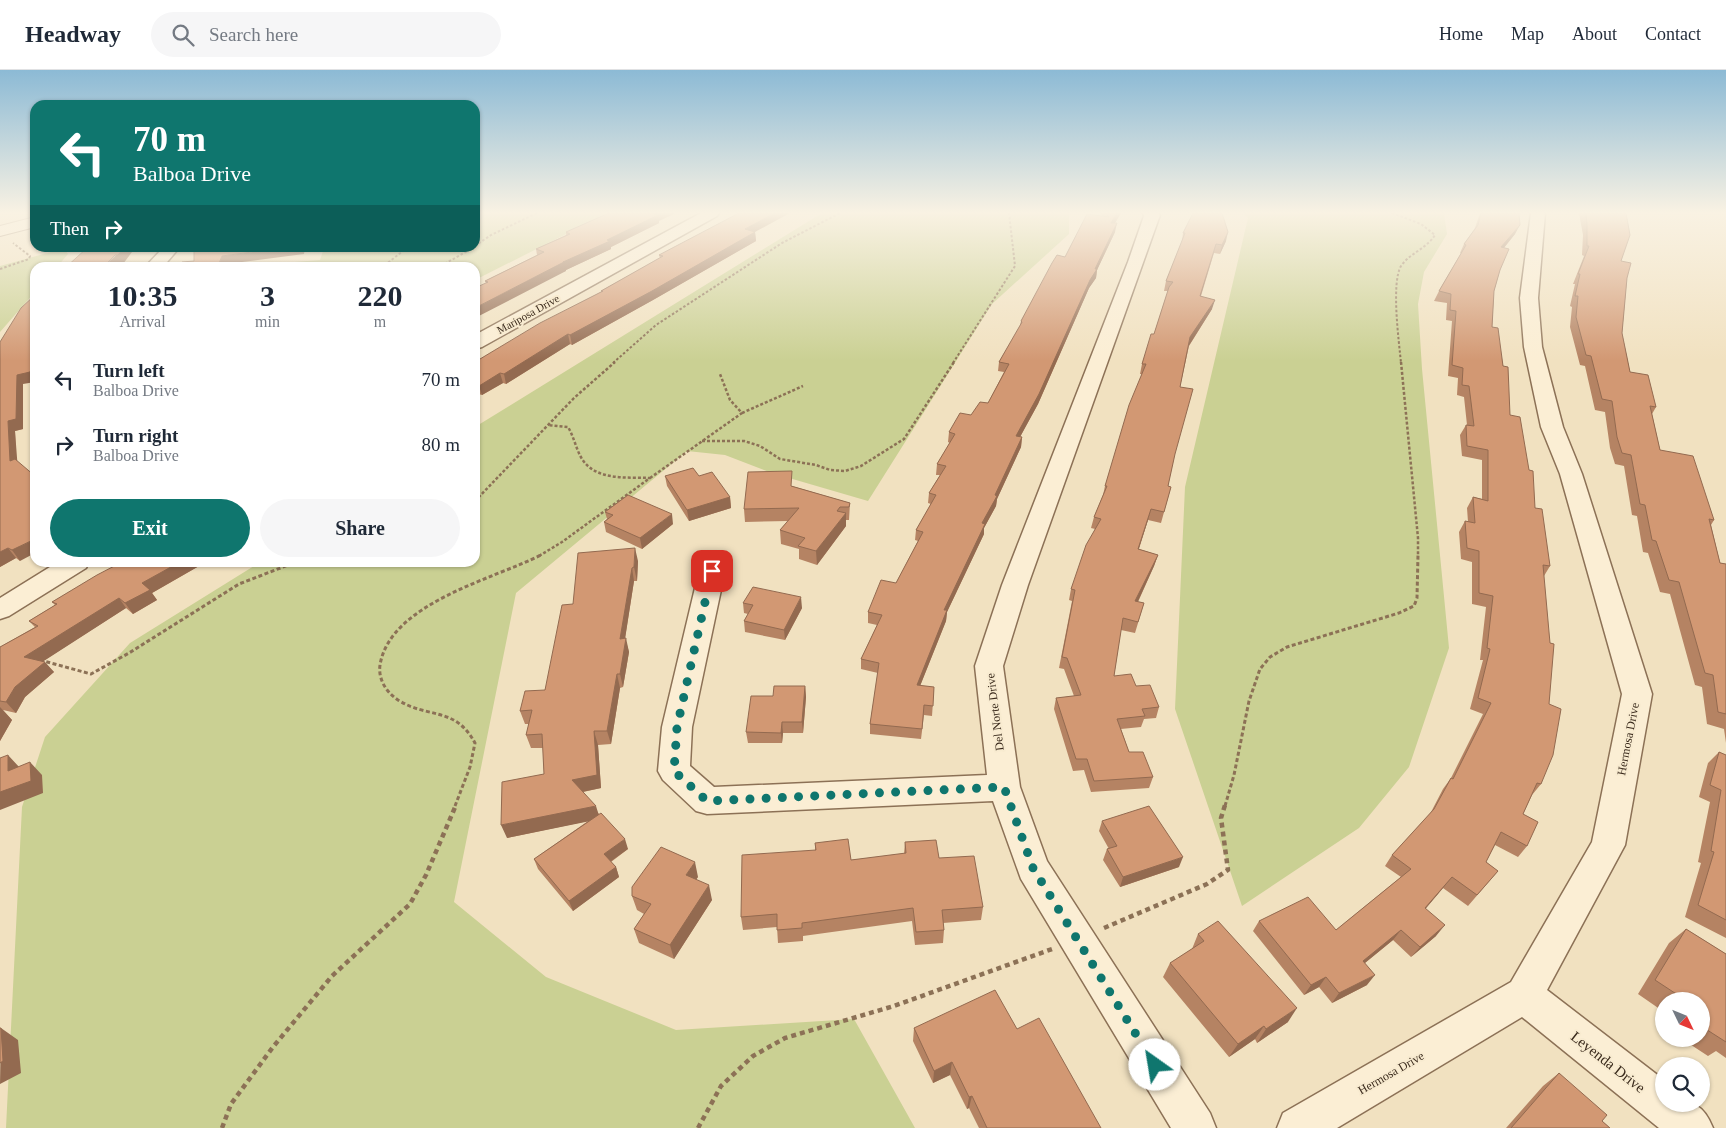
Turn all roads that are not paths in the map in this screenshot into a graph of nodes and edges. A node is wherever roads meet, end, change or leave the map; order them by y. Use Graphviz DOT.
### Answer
graph roads {
  1 [pos="623,262"];
  2 [pos="1136,262"];
  3 [pos="1533,262"];
  4 [pos="480,341"];
  5 [pos="69,567"];
  6 [pos="712,571"];
  7 [pos="0,610"];
  8 [pos="1004,787"];
  9 [pos="1524,995"];
  10 [pos="1194,1128"];
  11 [pos="1298,1128"];
  12 [pos="1692,1128"];
  1 -- 4 [label="street, Mariposa Drive"];
  2 -- 8 [label="street, Del Norte Drive"];
  3 -- 9 [label="street, Hermosa Drive"];
  5 -- 7 [label="street"];
  6 -- 8 [label="street"];
  8 -- 10 [label="street, Del Norte Drive"];
  9 -- 11 [label="street, Hermosa Drive"];
  9 -- 12 [label="street, Leyenda Drive"];
}
